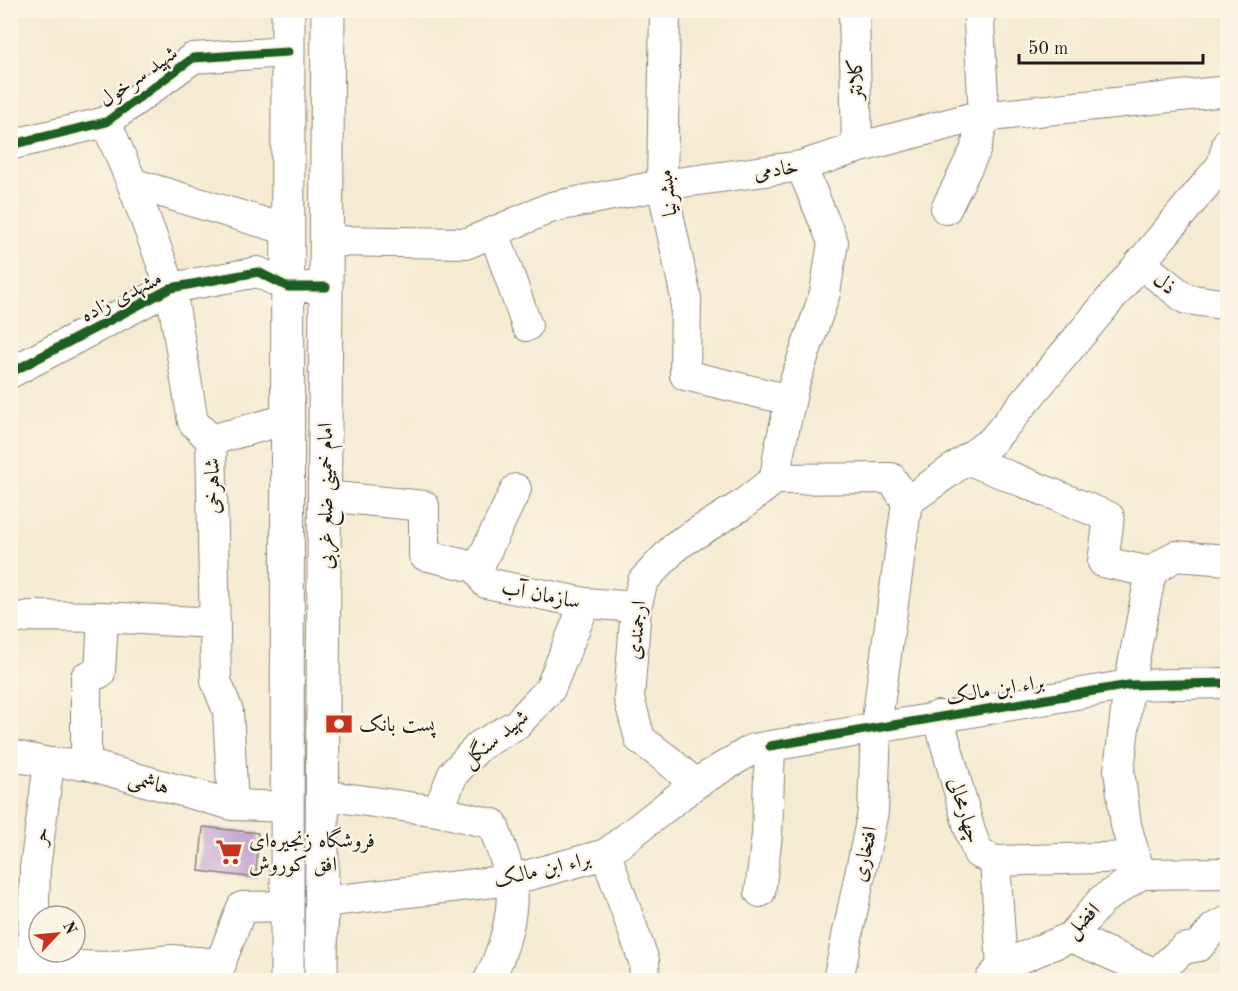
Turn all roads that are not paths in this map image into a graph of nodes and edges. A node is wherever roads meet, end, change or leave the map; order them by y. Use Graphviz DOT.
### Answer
graph roads {
  1 [pos="288,10"];
  2 [pos="328,10"];
  3 [pos="665,10"];
  4 [pos="854,10"];
  5 [pos="980,10"];
  6 [pos="288,52"];
  7 [pos="1227,91"];
  8 [pos="984,117"];
  9 [pos="106,122"];
  10 [pos="1227,142"];
  11 [pos="10,145"];
  12 [pos="857,148"];
  13 [pos="801,166"];
  14 [pos="132,183"];
  15 [pos="662,185"];
  16 [pos="946,209"];
  17 [pos="288,230"];
  18 [pos="494,232"];
  19 [pos="326,241"];
  20 [pos="1140,263"];
  21 [pos="288,286"];
  22 [pos="326,287"];
  23 [pos="171,288"];
  24 [pos="1227,305"];
  25 [pos="527,326"];
  26 [pos="10,373"];
  27 [pos="790,400"];
  28 [pos="288,419"];
  29 [pos="211,440"];
  30 [pos="967,459"];
  31 [pos="775,479"];
  32 [pos="516,489"];
  33 [pos="324,496"];
  34 [pos="907,502"];
  35 [pos="1227,560"];
  36 [pos="478,568"];
  37 [pos="1151,572"];
  38 [pos="585,603"];
  39 [pos="636,607"];
  40 [pos="103,617"];
  41 [pos="10,620"];
  42 [pos="215,622"];
  43 [pos="1227,683"];
  44 [pos="1129,685"];
  45 [pos="938,717"];
  46 [pos="876,727"];
  47 [pos="770,746"];
  48 [pos="10,755"];
  49 [pos="49,763"];
  50 [pos="86,764"];
  51 [pos="695,784"];
  52 [pos="323,795"];
  53 [pos="233,804"];
  54 [pos="287,807"];
  55 [pos="438,811"];
  56 [pos="606,854"];
  57 [pos="995,861"];
  58 [pos="1138,865"];
  59 [pos="1227,873"];
  60 [pos="511,880"];
  61 [pos="760,892"];
  62 [pos="322,902"];
  63 [pos="287,906"];
  64 [pos="1227,921"];
  65 [pos="1071,937"];
  66 [pos="25,969"];
  67 [pos="217,972"];
  68 [pos="996,973"];
  69 [pos="287,981"];
  70 [pos="321,981"];
  71 [pos="489,981"];
  72 [pos="645,981"];
  73 [pos="838,981"];
  1 -- 6 [label="main road, امام خمینی ضلع غربی"];
  2 -- 19 [label="main road, امام خمینی ضلع غربی"];
  3 -- 15 [label="street, مبشرنیا"];
  4 -- 12 [label="street, کلانتر"];
  5 -- 8 [label="street"];
  6 -- 9 [label="street, شهید سرخول"];
  6 -- 17 [label="main road, امام خمینی ضلع غربی"];
  7 -- 8 [label="street, خادمی"];
  8 -- 12 [label="street, خادمی"];
  8 -- 16 [label="street"];
  9 -- 11 [label="street, شهید سرخول"];
  9 -- 14 [label="street, شاهرخی"];
  10 -- 20 [label="street"];
  12 -- 13 [label="street, خادمی"];
  13 -- 15 [label="street, خادمی"];
  13 -- 27 [label="street"];
  14 -- 17 [label="street"];
  14 -- 23 [label="street, شاهرخی"];
  15 -- 18 [label="street, خادمی"];
  15 -- 27 [label="street, مبشرنیا"];
  17 -- 21 [label="main road, امام خمینی ضلع غربی"];
  18 -- 19 [label="street, خادمی"];
  18 -- 25 [label="street"];
  19 -- 22 [label="main road, امام خمینی ضلع غربی"];
  20 -- 24 [label="street, ذل"];
  20 -- 30 [label="street"];
  21 -- 22 [label="street"];
  21 -- 23 [label="street, مشهدی زاده"];
  21 -- 28 [label="main road, امام خمینی ضلع غربی"];
  22 -- 33 [label="main road, امام خمینی ضلع غربی"];
  23 -- 26 [label="street, مشهدی زاده"];
  23 -- 29 [label="street, شاهرخی"];
  27 -- 31 [label="street"];
  28 -- 29 [label="street"];
  28 -- 54 [label="main road, امام خمینی ضلع غربی"];
  29 -- 42 [label="street, شاهرخی"];
  30 -- 34 [label="street"];
  30 -- 37 [label="street"];
  31 -- 34 [label="street"];
  31 -- 39 [label="street, ارجمندی"];
  32 -- 36 [label="street"];
  33 -- 36 [label="street, سازمان آب"];
  33 -- 52 [label="main road, امام خمینی ضلع غربی"];
  34 -- 46 [label="street, افتخاری"];
  35 -- 37 [label="street"];
  36 -- 38 [label="street, سازمان آب"];
  37 -- 44 [label="street"];
  38 -- 39 [label="street, سازمان آب"];
  38 -- 55 [label="street, شهید سنگل"];
  39 -- 51 [label="street, ارجمندی"];
  40 -- 41 [label="street"];
  40 -- 42 [label="street"];
  40 -- 50 [label="street"];
  42 -- 53 [label="street, شاهرخی"];
  43 -- 44 [label="street, براء ابن مالک"];
  44 -- 45 [label="street, براء ابن مالک"];
  44 -- 58 [label="street"];
  45 -- 46 [label="street, براء ابن مالک"];
  45 -- 57 [label="street, چهارمحالی"];
  46 -- 47 [label="street, براء ابن مالک"];
  46 -- 73 [label="street, افتخاری"];
  47 -- 51 [label="street, براء ابن مالک"];
  47 -- 61 [label="street"];
  48 -- 49 [label="street, هاشمی"];
  49 -- 50 [label="street, هاشمی"];
  49 -- 66 [label="street, حر"];
  50 -- 53 [label="street, هاشمی"];
  51 -- 56 [label="street, براء ابن مالک"];
  52 -- 55 [label="street"];
  52 -- 62 [label="main road, امام خمینی ضلع غربی"];
  53 -- 54 [label="street, هاشمی"];
  54 -- 63 [label="main road, امام خمینی ضلع غربی"];
  55 -- 60 [label="street"];
  56 -- 60 [label="street, براء ابن مالک"];
  56 -- 72 [label="street"];
  57 -- 58 [label="street"];
  57 -- 68 [label="street, چهارمحالی"];
  58 -- 59 [label="street"];
  58 -- 65 [label="street, افضل"];
  60 -- 62 [label="street, براء ابن مالک"];
  60 -- 71 [label="street"];
  62 -- 70 [label="main road, امام خمینی ضلع غربی"];
  63 -- 67 [label="street"];
  63 -- 69 [label="main road, امام خمینی ضلع غربی"];
  64 -- 65 [label="street"];
  65 -- 68 [label="street, افضل"];
  66 -- 67 [label="street"];
}
